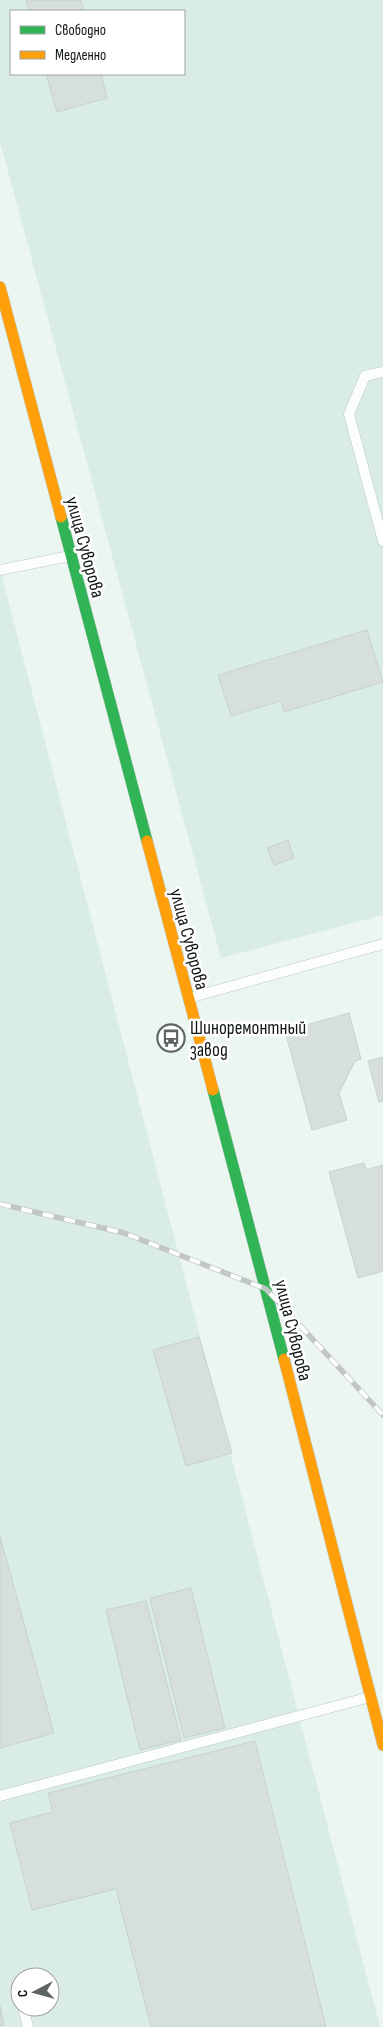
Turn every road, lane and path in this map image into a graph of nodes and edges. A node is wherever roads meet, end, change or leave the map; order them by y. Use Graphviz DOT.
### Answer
graph roads {
  1 [pos="0,287"];
  2 [pos="383,372"];
  3 [pos="383,541"];
  4 [pos="70,556"];
  5 [pos="0,570"];
  6 [pos="383,944"];
  7 [pos="188,998"];
  8 [pos="370,1697"];
  9 [pos="383,1745"];
  10 [pos="0,1796"];
  1 -- 4 [label="main road, улица Суворова"];
  2 -- 3 [label="lane"];
  4 -- 5 [label="lane"];
  4 -- 7 [label="main road, улица Суворова"];
  6 -- 7 [label="lane"];
  7 -- 8 [label="main road, улица Суворова"];
  8 -- 9 [label="main road, улица Суворова"];
  8 -- 10 [label="lane"];
}
